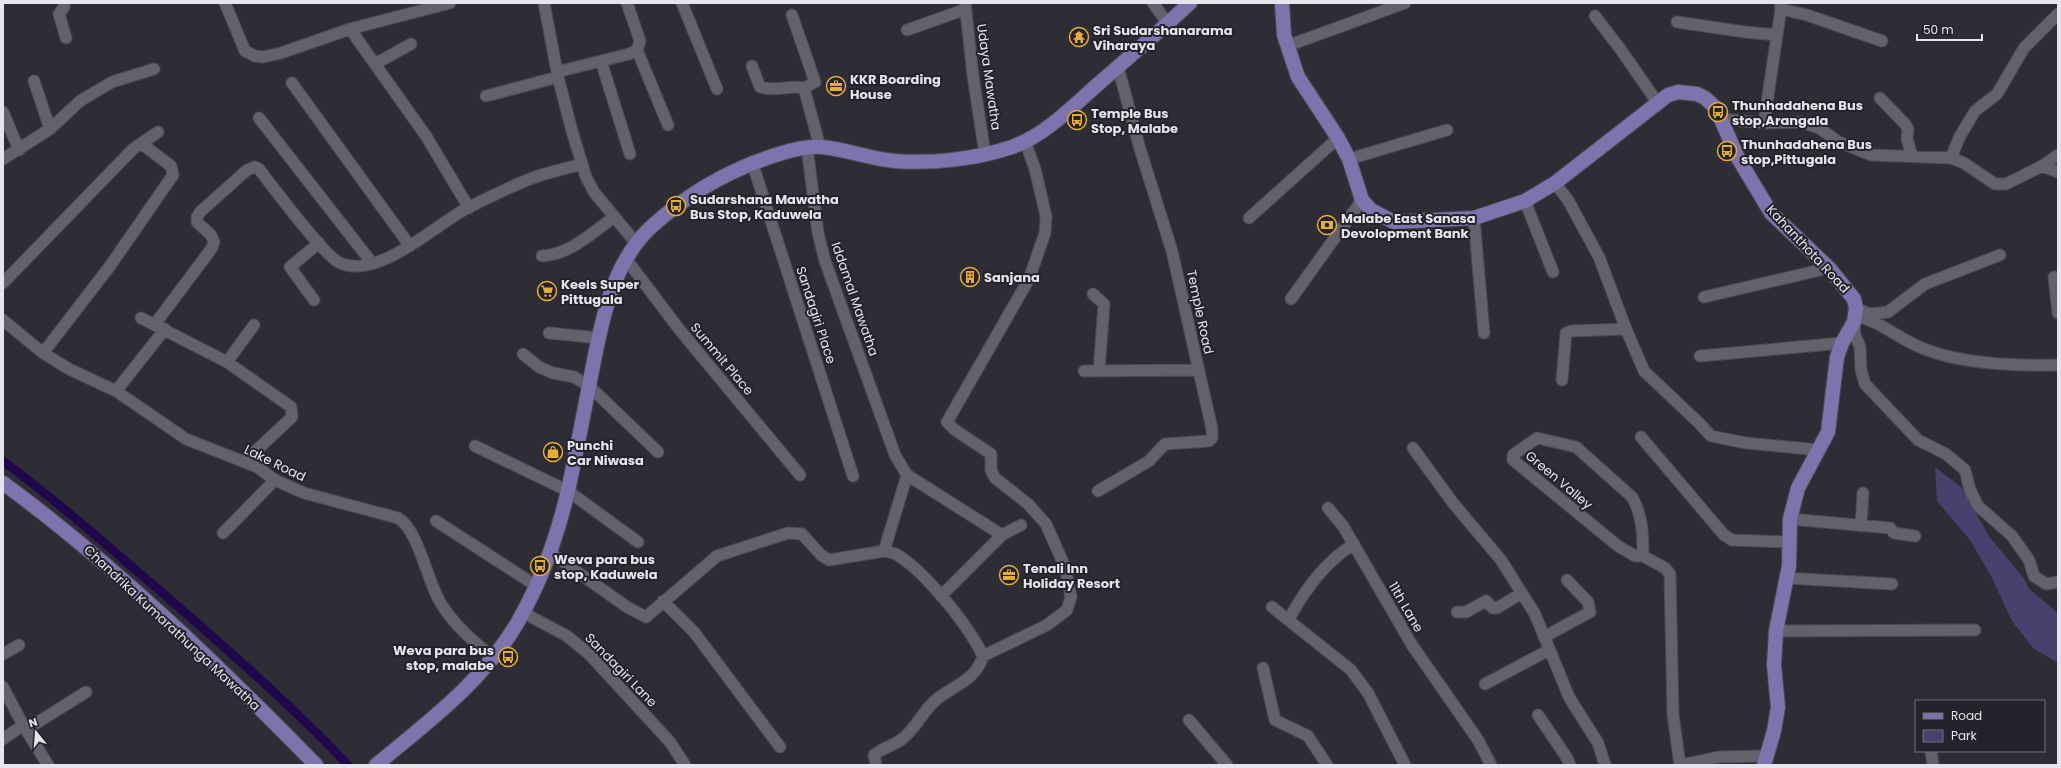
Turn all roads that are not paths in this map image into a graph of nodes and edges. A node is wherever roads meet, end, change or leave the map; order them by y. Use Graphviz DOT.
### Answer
graph roads {
  1 [pos="64,3"];
  2 [pos="225,3"];
  3 [pos="450,3"];
  4 [pos="544,3"];
  5 [pos="627,3"];
  6 [pos="682,3"];
  7 [pos="1153,3"];
  8 [pos="1190,3"];
  9 [pos="1282,3"];
  10 [pos="1405,3"];
  11 [pos="965,6"];
  12 [pos="1780,6"];
  13 [pos="2058,14"];
  14 [pos="792,15"];
  15 [pos="1595,16"];
  16 [pos="1678,22"];
  17 [pos="1168,24"];
  18 [pos="350,29"];
  19 [pos="907,30"];
  20 [pos="1777,35"];
  21 [pos="66,38"];
  22 [pos="1882,41"];
  23 [pos="411,44"];
  24 [pos="1287,46"];
  25 [pos="637,50"];
  26 [pos="601,61"];
  27 [pos="375,64"];
  28 [pos="752,66"];
  29 [pos="1118,67"];
  30 [pos="154,69"];
  31 [pos="557,74"];
  32 [pos="34,81"];
  33 [pos="292,83"];
  34 [pos="804,88"];
  35 [pos="717,90"];
  36 [pos="486,96"];
  37 [pos="1880,98"];
  38 [pos="1657,102"];
  39 [pos="3,112"];
  40 [pos="259,118"];
  41 [pos="1722,119"];
  42 [pos="1764,123"];
  43 [pos="668,125"];
  44 [pos="50,129"];
  45 [pos="1447,130"];
  46 [pos="158,132"];
  47 [pos="1338,138"];
  48 [pos="1026,141"];
  49 [pos="142,144"];
  50 [pos="813,147"];
  51 [pos="20,150"];
  52 [pos="630,154"];
  53 [pos="985,154"];
  54 [pos="2058,155"];
  55 [pos="1912,156"];
  56 [pos="1951,158"];
  57 [pos="3,159"];
  58 [pos="1349,159"];
  59 [pos="752,162"];
  60 [pos="582,164"];
  61 [pos="2042,166"];
  62 [pos="2058,172"];
  63 [pos="1555,183"];
  64 [pos="1362,200"];
  65 [pos="1525,201"];
  66 [pos="469,208"];
  67 [pos="614,217"];
  68 [pos="1249,218"];
  69 [pos="1474,218"];
  70 [pos="319,243"];
  71 [pos="636,243"];
  72 [pos="410,246"];
  73 [pos="2000,255"];
  74 [pos="542,256"];
  75 [pos="626,259"];
  76 [pos="372,263"];
  77 [pos="1829,268"];
  78 [pos="1554,272"];
  79 [pos="2054,277"];
  80 [pos="3,283"];
  81 [pos="1092,294"];
  82 [pos="1704,297"];
  83 [pos="1291,299"];
  84 [pos="314,300"];
  85 [pos="2058,313"];
  86 [pos="1856,316"];
  87 [pos="141,318"];
  88 [pos="3,320"];
  89 [pos="254,325"];
  90 [pos="160,327"];
  91 [pos="1626,329"];
  92 [pos="549,333"];
  93 [pos="1484,334"];
  94 [pos="600,338"];
  95 [pos="1842,343"];
  96 [pos="43,353"];
  97 [pos="523,354"];
  98 [pos="1700,356"];
  99 [pos="227,362"];
  100 [pos="2058,365"];
  101 [pos="1198,370"];
  102 [pos="1084,371"];
  103 [pos="1099,371"];
  104 [pos="1562,380"];
  105 [pos="589,386"];
  106 [pos="116,391"];
  107 [pos="1642,437"];
  108 [pos="475,446"];
  109 [pos="1413,448"];
  110 [pos="1819,450"];
  111 [pos="658,452"];
  112 [pos="244,462"];
  113 [pos="800,475"];
  114 [pos="853,476"];
  115 [pos="907,476"];
  116 [pos="275,480"];
  117 [pos="3,483"];
  118 [pos="568,490"];
  119 [pos="1098,492"];
  120 [pos="1864,493"];
  121 [pos="1328,508"];
  122 [pos="1790,519"];
  123 [pos="436,520"];
  124 [pos="1021,525"];
  125 [pos="1861,526"];
  126 [pos="223,533"];
  127 [pos="1002,535"];
  128 [pos="1915,536"];
  129 [pos="638,542"];
  130 [pos="1790,542"];
  131 [pos="1354,544"];
  132 [pos="884,551"];
  133 [pos="549,552"];
  134 [pos="1643,556"];
  135 [pos="1786,578"];
  136 [pos="1567,580"];
  137 [pos="2058,582"];
  138 [pos="1892,584"];
  139 [pos="535,585"];
  140 [pos="1522,593"];
  141 [pos="941,596"];
  142 [pos="663,601"];
  143 [pos="1272,607"];
  144 [pos="522,612"];
  145 [pos="1457,612"];
  146 [pos="1289,619"];
  147 [pos="1975,630"];
  148 [pos="1776,631"];
  149 [pos="1544,637"];
  150 [pos="19,645"];
  151 [pos="1549,650"];
  152 [pos="3,654"];
  153 [pos="983,656"];
  154 [pos="492,657"];
  155 [pos="1263,668"];
  156 [pos="1485,684"];
  157 [pos="3,687"];
  158 [pos="86,692"];
  159 [pos="1538,715"];
  160 [pos="1189,720"];
  161 [pos="25,727"];
  162 [pos="3,739"];
  163 [pos="780,747"];
  164 [pos="1932,752"];
  165 [pos="1765,761"];
  166 [pos="48,765"];
  167 [pos="316,765"];
  168 [pos="376,765"];
  169 [pos="685,765"];
  170 [pos="876,765"];
  171 [pos="1227,765"];
  172 [pos="1327,765"];
  173 [pos="1405,765"];
  174 [pos="1491,765"];
  175 [pos="1570,765"];
  176 [pos="1604,765"];
  177 [pos="1681,765"];
  178 [pos="1933,765"];
  1 -- 21 [label="street"];
  2 -- 18 [label="street"];
  3 -- 18 [label="street"];
  4 -- 31 [label="street"];
  5 -- 25 [label="street"];
  6 -- 35 [label="street"];
  7 -- 17 [label="street"];
  8 -- 17 [label="main road"];
  9 -- 24 [label="main road"];
  10 -- 24 [label="street"];
  11 -- 19 [label="street"];
  11 -- 53 [label="street, Udaya Mawatha"];
  12 -- 20 [label="street"];
  12 -- 22 [label="street"];
  13 -- 56 [label="street"];
  14 -- 34 [label="street"];
  15 -- 38 [label="street"];
  16 -- 20 [label="street"];
  17 -- 29 [label="main road"];
  18 -- 27 [label="street"];
  20 -- 42 [label="street"];
  23 -- 27 [label="street"];
  24 -- 47 [label="main road"];
  25 -- 26 [label="street"];
  25 -- 43 [label="street"];
  26 -- 31 [label="street"];
  26 -- 52 [label="street"];
  27 -- 66 [label="street"];
  28 -- 34 [label="street"];
  29 -- 48 [label="main road"];
  29 -- 101 [label="street, Temple Road"];
  30 -- 44 [label="street"];
  31 -- 36 [label="street"];
  31 -- 60 [label="street"];
  32 -- 44 [label="street"];
  33 -- 72 [label="street"];
  34 -- 50 [label="street, Iddamal Mawatha"];
  37 -- 55 [label="street"];
  38 -- 41 [label="main road, Kahanthota Road"];
  38 -- 63 [label="main road, Kahanthota Road"];
  39 -- 51 [label="street"];
  40 -- 76 [label="street"];
  41 -- 42 [label="street"];
  41 -- 77 [label="main road, Kahanthota Road"];
  42 -- 55 [label="street"];
  44 -- 51 [label="street"];
  45 -- 58 [label="street"];
  46 -- 49 [label="street"];
  47 -- 58 [label="main road"];
  47 -- 68 [label="street"];
  48 -- 53 [label="main road"];
  48 -- 153 [label="street"];
  49 -- 80 [label="street"];
  49 -- 96 [label="street"];
  50 -- 53 [label="main road"];
  50 -- 59 [label="main road"];
  50 -- 115 [label="street, Iddamal Mawatha"];
  51 -- 57 [label="street"];
  54 -- 61 [label="street"];
  55 -- 56 [label="street"];
  56 -- 61 [label="street"];
  58 -- 64 [label="main road"];
  59 -- 71 [label="main road"];
  59 -- 114 [label="street, Sandagiri Place"];
  60 -- 66 [label="street"];
  60 -- 67 [label="street"];
  61 -- 62 [label="street"];
  63 -- 65 [label="main road, Kahanthota Road"];
  63 -- 91 [label="street"];
  64 -- 69 [label="main road, Kahanthota Road"];
  64 -- 83 [label="street"];
  65 -- 69 [label="main road, Kahanthota Road"];
  65 -- 78 [label="street"];
  66 -- 72 [label="street"];
  67 -- 71 [label="street"];
  67 -- 74 [label="street"];
  69 -- 93 [label="street"];
  70 -- 76 [label="street"];
  70 -- 84 [label="street"];
  70 -- 90 [label="street"];
  71 -- 75 [label="main road"];
  72 -- 76 [label="street"];
  73 -- 86 [label="street"];
  75 -- 94 [label="main road"];
  75 -- 113 [label="street, Summit Place"];
  77 -- 82 [label="street"];
  77 -- 86 [label="main road, Kahanthota Road"];
  79 -- 85 [label="street"];
  81 -- 103 [label="street"];
  86 -- 95 [label="main road"];
  86 -- 100 [label="street"];
  86 -- 137 [label="street"];
  87 -- 90 [label="street"];
  88 -- 96 [label="street, Lake Road"];
  89 -- 99 [label="street"];
  90 -- 99 [label="street"];
  90 -- 106 [label="street"];
  91 -- 104 [label="street"];
  91 -- 110 [label="street"];
  92 -- 94 [label="street"];
  94 -- 105 [label="main road"];
  95 -- 98 [label="street"];
  95 -- 110 [label="main road"];
  96 -- 106 [label="street, Lake Road"];
  97 -- 105 [label="street"];
  99 -- 112 [label="street"];
  101 -- 103 [label="street"];
  101 -- 119 [label="street, Temple Road"];
  102 -- 103 [label="street"];
  105 -- 111 [label="street"];
  105 -- 118 [label="main road"];
  106 -- 112 [label="street, Lake Road"];
  107 -- 130 [label="street"];
  108 -- 118 [label="street"];
  109 -- 140 [label="street"];
  110 -- 122 [label="main road"];
  112 -- 116 [label="street, Lake Road"];
  115 -- 127 [label="street"];
  115 -- 132 [label="street"];
  116 -- 126 [label="street"];
  116 -- 154 [label="street, Lake Road"];
  117 -- 167 [label="main road, Chandrika Kumarathunga Mawatha"];
  118 -- 129 [label="street"];
  118 -- 133 [label="main road"];
  120 -- 125 [label="street"];
  121 -- 131 [label="street, 11th Lane"];
  122 -- 125 [label="street"];
  122 -- 130 [label="main road"];
  123 -- 139 [label="street"];
  124 -- 127 [label="street"];
  125 -- 128 [label="street"];
  127 -- 141 [label="street"];
  130 -- 135 [label="main road"];
  131 -- 146 [label="street"];
  131 -- 174 [label="street, 11th Lane"];
  132 -- 141 [label="street"];
  132 -- 142 [label="street"];
  133 -- 139 [label="main road"];
  133 -- 142 [label="street"];
  134 -- 134 [label="street, Green Valley"];
  134 -- 177 [label="street, Green Valley"];
  135 -- 138 [label="street"];
  135 -- 148 [label="main road"];
  136 -- 149 [label="street"];
  139 -- 144 [label="main road"];
  140 -- 145 [label="street"];
  140 -- 149 [label="street"];
  141 -- 153 [label="street"];
  142 -- 163 [label="street"];
  143 -- 146 [label="street"];
  144 -- 154 [label="main road"];
  144 -- 169 [label="street, Sandagiri Lane"];
  146 -- 173 [label="street"];
  147 -- 148 [label="street"];
  148 -- 165 [label="main road"];
  149 -- 151 [label="street"];
  150 -- 152 [label="street"];
  151 -- 156 [label="street"];
  151 -- 176 [label="street"];
  153 -- 170 [label="street"];
  154 -- 168 [label="main road"];
  155 -- 172 [label="street"];
  157 -- 161 [label="street"];
  158 -- 161 [label="street"];
  159 -- 175 [label="street"];
  160 -- 171 [label="street"];
  161 -- 162 [label="street"];
  161 -- 166 [label="street"];
  164 -- 178 [label="street"];
  165 -- 177 [label="street, Green Valley"];
}
